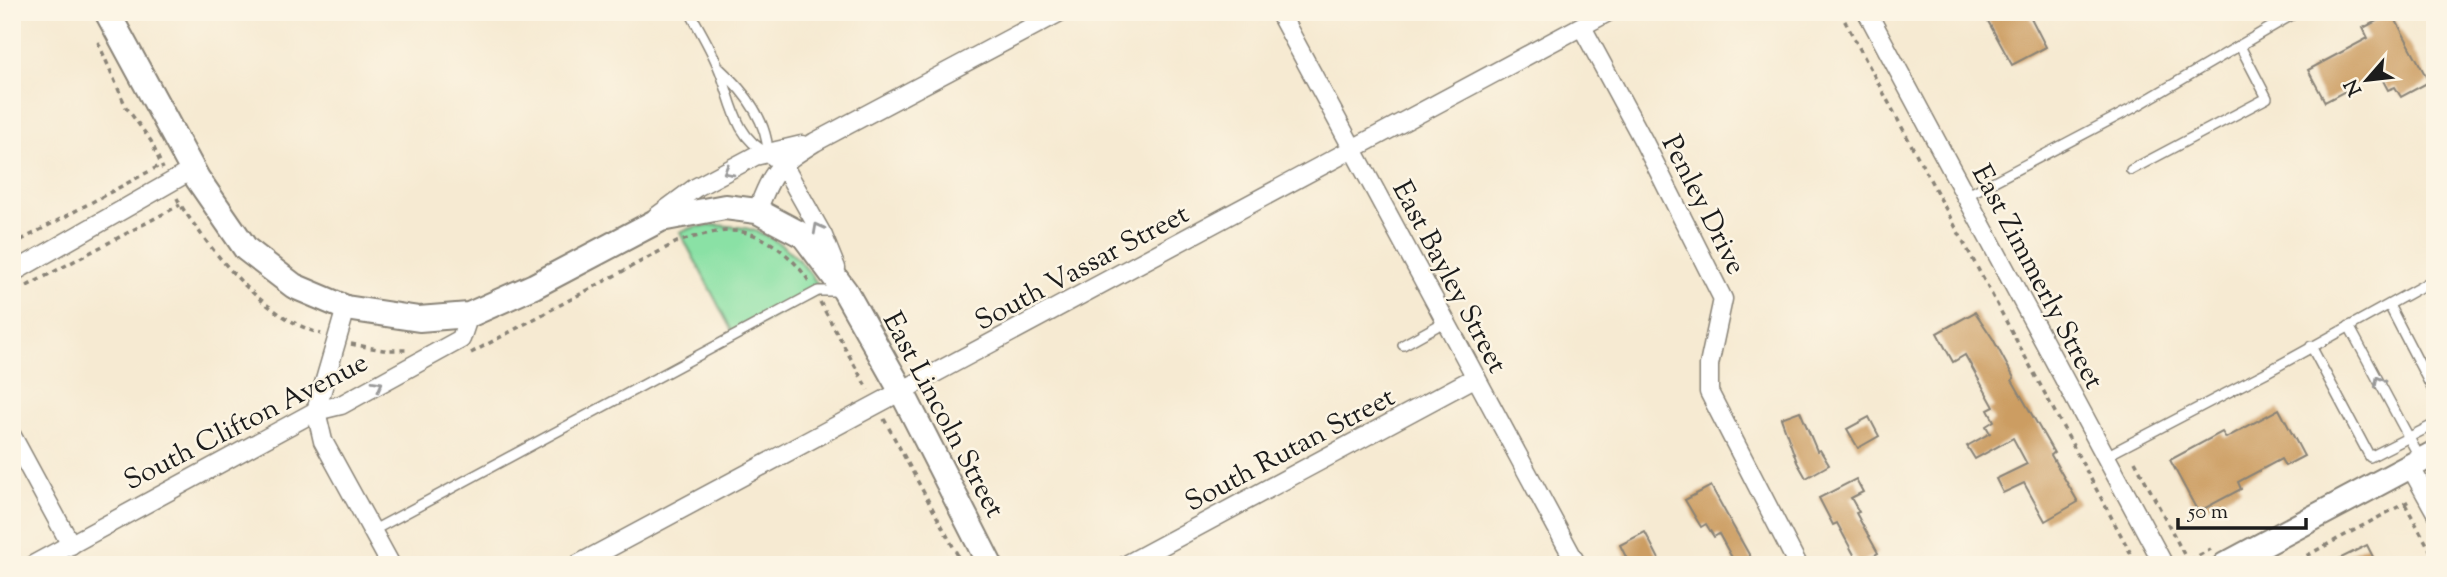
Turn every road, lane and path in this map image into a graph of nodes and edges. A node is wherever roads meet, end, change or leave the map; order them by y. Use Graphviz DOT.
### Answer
graph roads {
  1 [pos="107,12"];
  2 [pos="690,12"];
  3 [pos="1060,12"];
  4 [pos="1279,12"];
  5 [pos="1608,12"];
  6 [pos="1840,12"];
  7 [pos="1867,12"];
  8 [pos="2297,12"];
  9 [pos="1582,27"];
  10 [pos="2240,46"];
  11 [pos="720,69"];
  12 [pos="1353,149"];
  13 [pos="775,158"];
  14 [pos="162,164"];
  15 [pos="192,170"];
  16 [pos="2131,170"];
  17 [pos="1966,196"];
  18 [pos="180,205"];
  19 [pos="757,211"];
  20 [pos="633,234"];
  21 [pos="12,245"];
  22 [pos="12,273"];
  23 [pos="2430,282"];
  24 [pos="845,291"];
  25 [pos="12,294"];
  26 [pos="2435,301"];
  27 [pos="2389,304"];
  28 [pos="346,308"];
  29 [pos="469,315"];
  30 [pos="1446,321"];
  31 [pos="2349,326"];
  32 [pos="1403,345"];
  33 [pos="2311,346"];
  34 [pos="1476,377"];
  35 [pos="902,392"];
  36 [pos="2435,394"];
  37 [pos="316,411"];
  38 [pos="2435,424"];
  39 [pos="12,436"];
  40 [pos="2409,437"];
  41 [pos="2106,456"];
  42 [pos="2422,460"];
  43 [pos="2135,461"];
  44 [pos="2425,493"];
  45 [pos="2405,504"];
  46 [pos="2435,511"];
  47 [pos="372,531"];
  48 [pos="71,545"];
  49 [pos="2435,559"];
  50 [pos="2188,562"];
  51 [pos="33,565"];
  52 [pos="391,565"];
  53 [pos="578,565"];
  54 [pos="990,565"];
  55 [pos="1126,565"];
  56 [pos="1577,565"];
  57 [pos="1798,565"];
  58 [pos="2137,565"];
  59 [pos="2164,565"];
  60 [pos="2225,565"];
  61 [pos="2289,565"];
  1 -- 15 [label="street, South Clifton Avenue"];
  2 -- 11 [label="lane"];
  3 -- 13 [label="street, South Clifton Avenue"];
  4 -- 12 [label="street, East Bayley Street"];
  5 -- 9 [label="street, South Vassar Street"];
  6 -- 58 [label="path"];
  7 -- 17 [label="street, East Zimmerly Street"];
  8 -- 10 [label="lane"];
  9 -- 12 [label="street, South Vassar Street"];
  9 -- 57 [label="street, Penley Drive"];
  10 -- 16 [label="lane"];
  10 -- 17 [label="lane"];
  11 -- 13 [label="lane"];
  11 -- 13 [label="lane"];
  12 -- 30 [label="street, East Bayley Street"];
  12 -- 35 [label="street, South Vassar Street"];
  13 -- 19 [label="street, South Clifton Avenue"];
  13 -- 20 [label="street, South Clifton Avenue, one-way"];
  24 -- 13 [label="street, East Lincoln Street, one-way"];
  14 -- 21 [label="path"];
  15 -- 22 [label="street"];
  15 -- 28 [label="street, South Clifton Avenue"];
  17 -- 41 [label="street, East Zimmerly Street"];
  18 -- 25 [label="path"];
  19 -- 20 [label="street, South Clifton Avenue"];
  19 -- 24 [label="street, East Lincoln Street"];
  20 -- 29 [label="street, South Clifton Avenue"];
  23 -- 26 [label="lane"];
  23 -- 27 [label="lane"];
  24 -- 35 [label="street, East Lincoln Street"];
  24 -- 47 [label="lane"];
  27 -- 31 [label="lane"];
  27 -- 36 [label="lane"];
  28 -- 29 [label="street, South Clifton Avenue"];
  28 -- 37 [label="street"];
  37 -- 29 [label="street, South Clifton Avenue, one-way"];
  30 -- 32 [label="lane"];
  30 -- 34 [label="street, East Bayley Street"];
  31 -- 33 [label="lane"];
  40 -- 31 [label="lane, one-way"];
  33 -- 40 [label="lane"];
  33 -- 41 [label="lane"];
  34 -- 55 [label="street, South Rutan Street"];
  34 -- 56 [label="street, East Bayley Street"];
  35 -- 53 [label="street, South Vassar Street"];
  35 -- 54 [label="street, East Lincoln Street"];
  37 -- 47 [label="street"];
  37 -- 48 [label="street, South Clifton Avenue"];
  38 -- 40 [label="lane"];
  39 -- 48 [label="street"];
  40 -- 42 [label="lane"];
  41 -- 59 [label="street, East Zimmerly Street"];
  42 -- 44 [label="street"];
  42 -- 60 [label="street"];
  43 -- 50 [label="path"];
  44 -- 45 [label="path"];
  44 -- 46 [label="street"];
  45 -- 49 [label="path"];
  45 -- 61 [label="path"];
  47 -- 52 [label="street"];
  48 -- 51 [label="street, South Clifton Avenue"];
}
